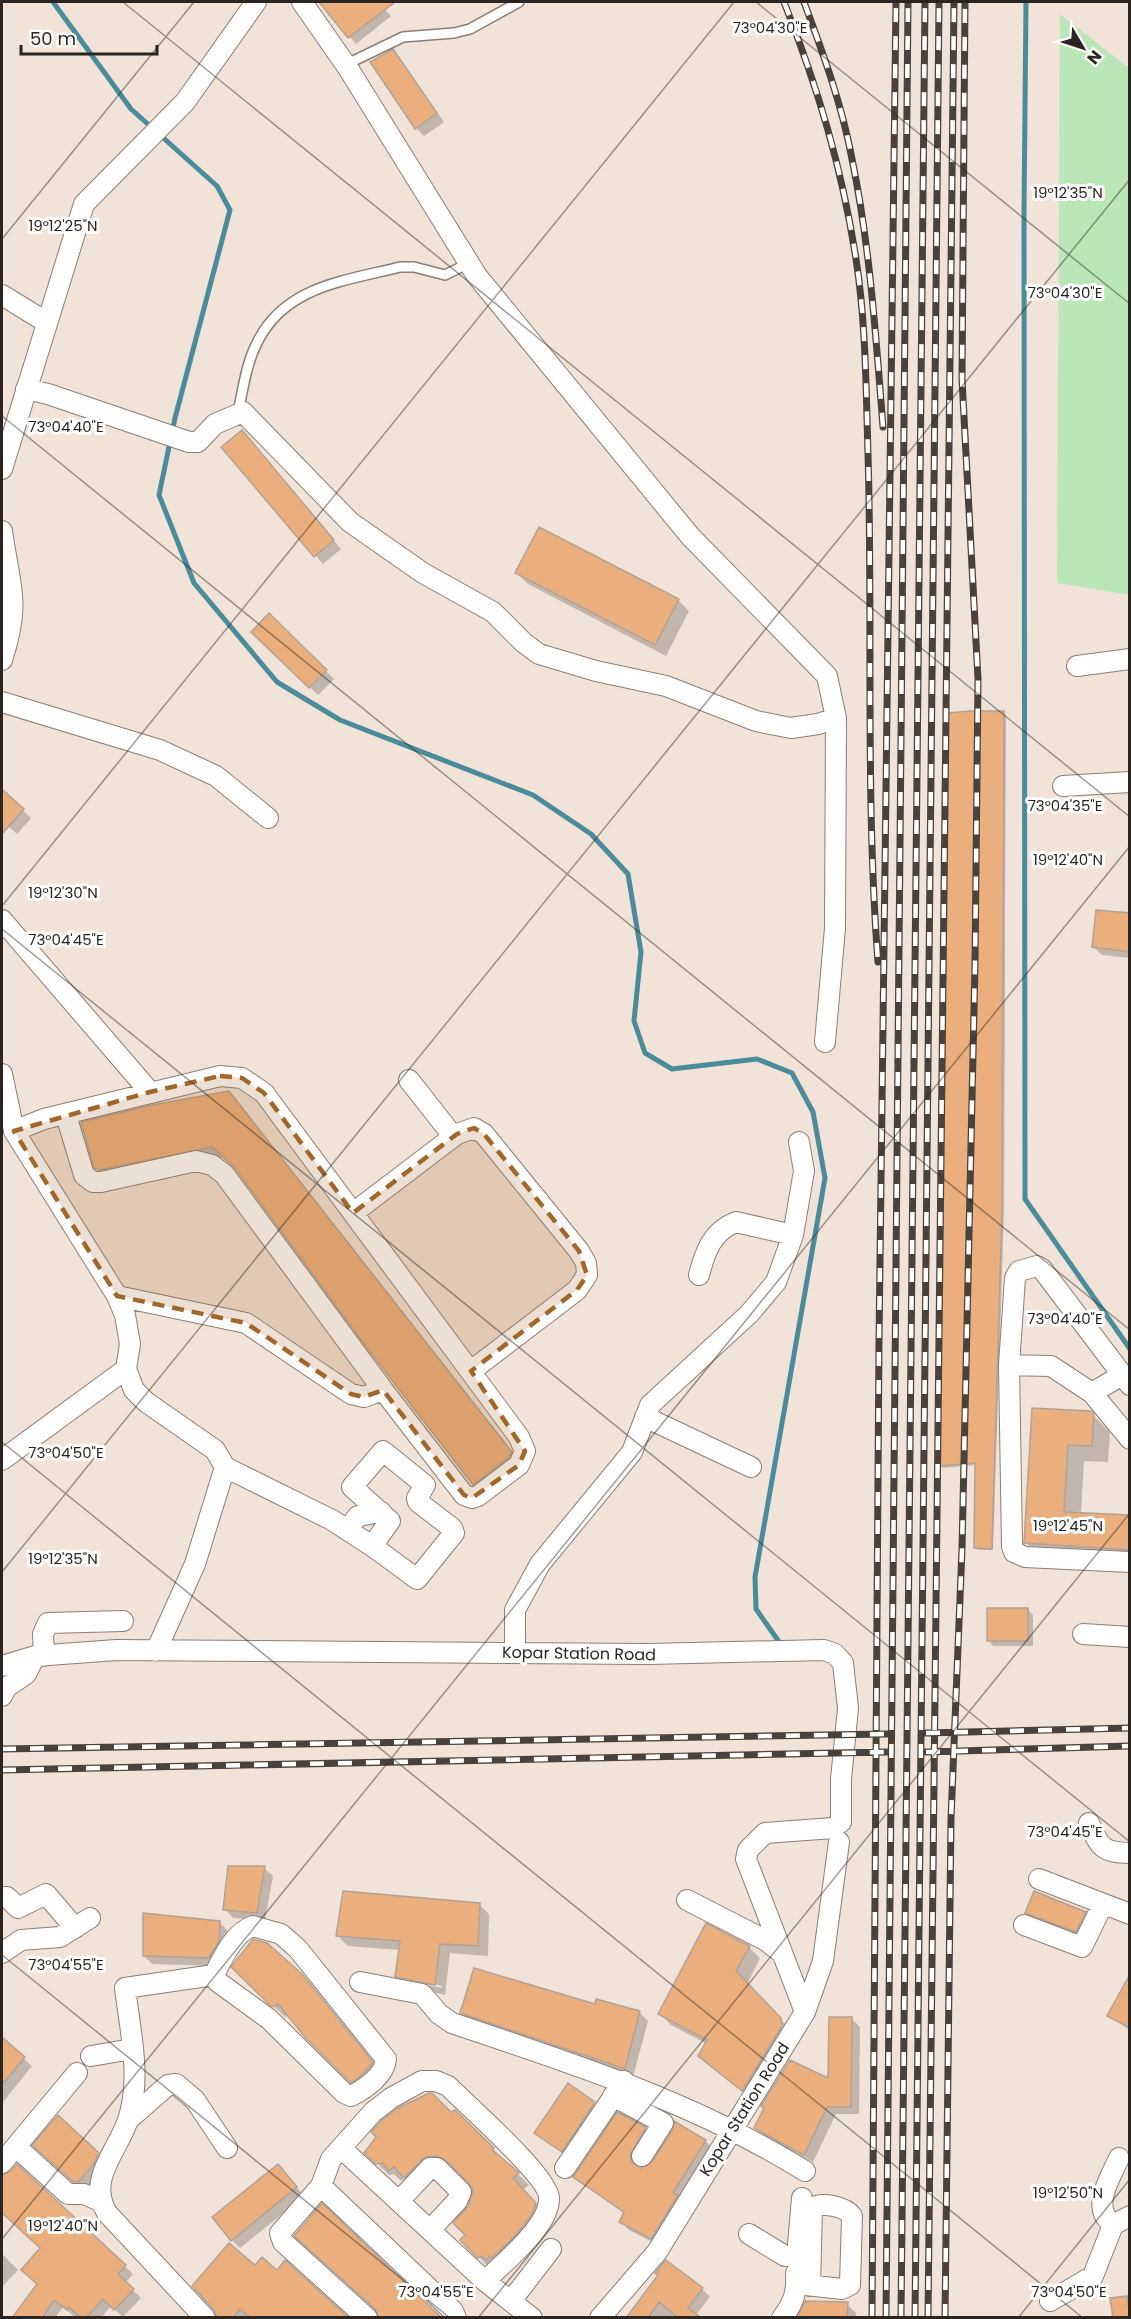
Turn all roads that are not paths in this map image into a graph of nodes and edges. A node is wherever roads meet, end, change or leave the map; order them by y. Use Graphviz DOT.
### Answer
graph roads {
  1 [pos="256,2"];
  2 [pos="302,2"];
  3 [pos="519,2"];
  4 [pos="345,65"];
  5 [pos="469,263"];
  6 [pos="2,295"];
  7 [pos="46,322"];
  8 [pos="26,388"];
  9 [pos="238,412"];
  10 [pos="2,469"];
  11 [pos="2,531"];
  12 [pos="1130,659"];
  13 [pos="2,660"];
  14 [pos="1077,666"];
  15 [pos="2,702"];
  16 [pos="836,718"];
  17 [pos="1130,782"];
  18 [pos="1063,786"];
  19 [pos="268,818"];
  20 [pos="2,920"];
  21 [pos="825,1042"];
  22 [pos="2,1074"];
  23 [pos="409,1080"];
  24 [pos="150,1092"];
  25 [pos="66,1115"];
  26 [pos="14,1131"];
  27 [pos="453,1136"];
  28 [pos="799,1142"];
  29 [pos="353,1213"];
  30 [pos="793,1235"];
  31 [pos="699,1275"];
  32 [pos="117,1296"];
  33 [pos="1009,1365"];
  34 [pos="126,1369"];
  35 [pos="471,1371"];
  36 [pos="1126,1380"];
  37 [pos="383,1390"];
  38 [pos="1092,1393"];
  39 [pos="645,1417"];
  40 [pos="1130,1439"];
  41 [pos="2,1460"];
  42 [pos="225,1467"];
  43 [pos="751,1467"];
  44 [pos="381,1512"];
  45 [pos="347,1530"];
  46 [pos="372,1546"];
  47 [pos="1130,1562"];
  48 [pos="123,1621"];
  49 [pos="1083,1634"];
  50 [pos="1130,1637"];
  51 [pos="156,1651"];
  52 [pos="515,1652"];
  53 [pos="39,1656"];
  54 [pos="2,1666"];
  55 [pos="2,1696"];
  56 [pos="1089,1823"];
  57 [pos="839,1842"];
  58 [pos="1130,1852"];
  59 [pos="1040,1879"];
  60 [pos="2,1897"];
  61 [pos="687,1900"];
  62 [pos="1103,1904"];
  63 [pos="1130,1914"];
  64 [pos="1024,1925"];
  65 [pos="2,1953"];
  66 [pos="782,1953"];
  67 [pos="214,1975"];
  68 [pos="360,1982"];
  69 [pos="805,2012"];
  70 [pos="132,2049"];
  71 [pos="91,2056"];
  72 [pos="77,2073"];
  73 [pos="619,2089"];
  74 [pos="128,2120"];
  75 [pos="731,2128"];
  76 [pos="227,2148"];
  77 [pos="341,2148"];
  78 [pos="24,2154"];
  79 [pos="642,2156"];
  80 [pos="1119,2158"];
  81 [pos="2,2160"];
  82 [pos="565,2168"];
  83 [pos="805,2170"];
  84 [pos="321,2186"];
  85 [pos="802,2198"];
  86 [pos="100,2201"];
  87 [pos="399,2201"];
  88 [pos="1121,2221"];
  89 [pos="430,2230"];
  90 [pos="748,2234"];
  91 [pos="550,2249"];
  92 [pos="797,2256"];
  93 [pos="485,2281"];
  94 [pos="511,2301"];
  95 [pos="1050,2301"];
  96 [pos="205,2317"];
  97 [pos="367,2318"];
  98 [pos="456,2318"];
  99 [pos="532,2318"];
  100 [pos="600,2318"];
  101 [pos="782,2318"];
  1 -- 7 [label="street"];
  2 -- 4 [label="street"];
  3 -- 4 [label="lane"];
  4 -- 5 [label="street"];
  5 -- 9 [label="lane"];
  5 -- 16 [label="street"];
  6 -- 7 [label="street"];
  7 -- 8 [label="street"];
  8 -- 9 [label="street"];
  8 -- 10 [label="street"];
  9 -- 16 [label="street"];
  11 -- 13 [label="street"];
  12 -- 14 [label="street"];
  15 -- 19 [label="street"];
  16 -- 21 [label="street"];
  17 -- 18 [label="street"];
  20 -- 24 [label="street"];
  22 -- 26 [label="street"];
  23 -- 27 [label="street"];
  24 -- 25 [label="street"];
  24 -- 29 [label="street"];
  25 -- 26 [label="street"];
  25 -- 37 [label="street"];
  26 -- 32 [label="street"];
  27 -- 29 [label="street"];
  27 -- 35 [label="street"];
  28 -- 30 [label="street"];
  29 -- 35 [label="street"];
  30 -- 31 [label="street"];
  30 -- 39 [label="street"];
  32 -- 34 [label="street"];
  32 -- 37 [label="street"];
  33 -- 36 [label="street"];
  33 -- 38 [label="street"];
  33 -- 47 [label="street"];
  34 -- 41 [label="street"];
  34 -- 42 [label="street"];
  35 -- 37 [label="street"];
  36 -- 38 [label="street"];
  38 -- 40 [label="street"];
  39 -- 43 [label="street"];
  39 -- 52 [label="street"];
  42 -- 45 [label="street"];
  42 -- 51 [label="street"];
  44 -- 45 [label="street"];
  44 -- 46 [label="street"];
  44 -- 46 [label="street"];
  45 -- 46 [label="street"];
  48 -- 53 [label="street"];
  49 -- 50 [label="street"];
  51 -- 52 [label="street, Kopar Station Road"];
  51 -- 53 [label="street, Kopar Station Road"];
  52 -- 66 [label="street, Kopar Station Road"];
  53 -- 54 [label="street, Kopar Station Road"];
  53 -- 55 [label="street"];
  56 -- 58 [label="street"];
  57 -- 69 [label="street, Kopar Station Road"];
  59 -- 62 [label="street"];
  60 -- 65 [label="street"];
  61 -- 66 [label="street"];
  62 -- 63 [label="street"];
  62 -- 64 [label="street"];
  66 -- 69 [label="street"];
  67 -- 67 [label="street"];
  67 -- 70 [label="street"];
  68 -- 73 [label="street"];
  69 -- 75 [label="street, Kopar Station Road"];
  70 -- 71 [label="street"];
  70 -- 74 [label="street"];
  72 -- 81 [label="street"];
  73 -- 75 [label="street"];
  73 -- 79 [label="street"];
  73 -- 82 [label="street"];
  74 -- 76 [label="street"];
  74 -- 86 [label="street"];
  75 -- 83 [label="street"];
  75 -- 100 [label="street, Kopar Station Road"];
  77 -- 84 [label="street"];
  77 -- 87 [label="street"];
  77 -- 93 [label="street"];
  78 -- 86 [label="street"];
  80 -- 88 [label="street"];
  84 -- 97 [label="street"];
  84 -- 98 [label="street"];
  85 -- 92 [label="street"];
  86 -- 96 [label="street"];
  87 -- 89 [label="street"];
  87 -- 89 [label="street"];
  88 -- 95 [label="street"];
  89 -- 93 [label="street"];
  90 -- 92 [label="street"];
  91 -- 94 [label="street"];
  92 -- 101 [label="street"];
  93 -- 94 [label="street"];
  94 -- 99 [label="street"];
}
